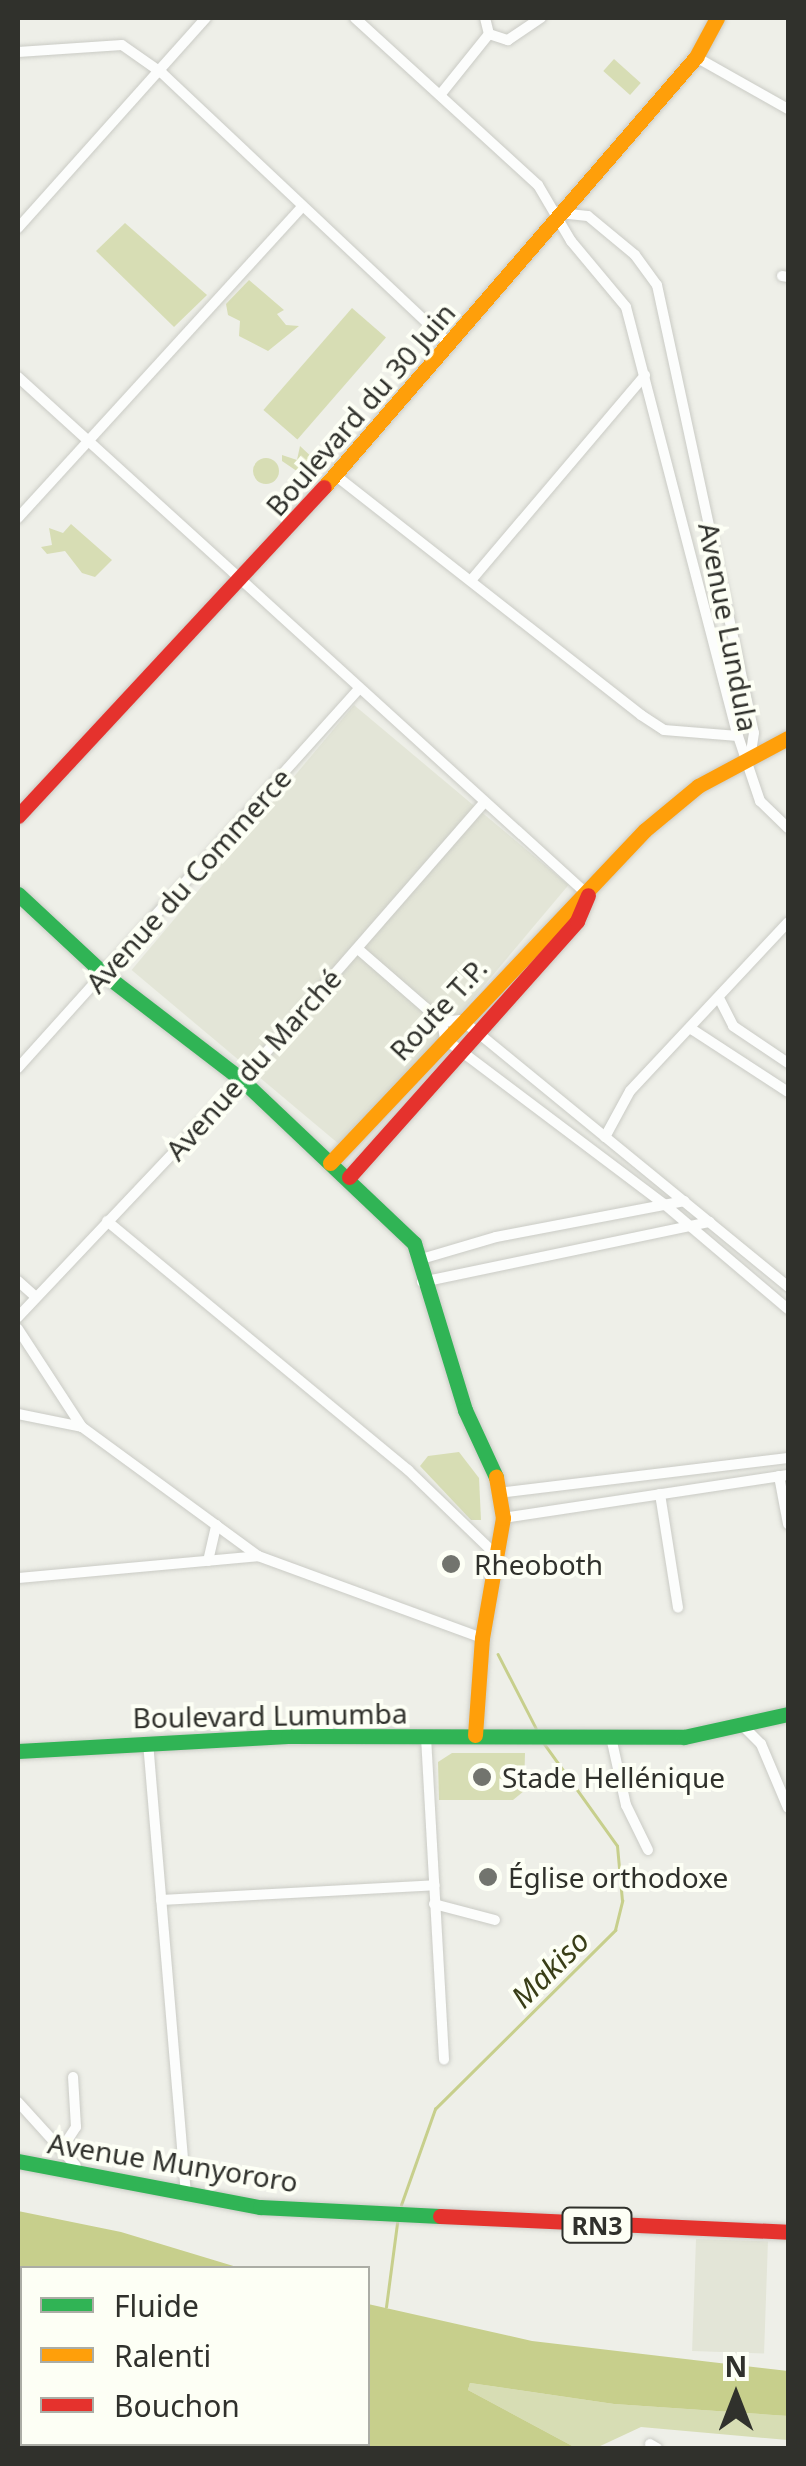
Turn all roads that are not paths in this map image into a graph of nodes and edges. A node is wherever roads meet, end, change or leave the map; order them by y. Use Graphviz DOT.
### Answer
graph roads {
  1 [pos="206,18"];
  2 [pos="355,18"];
  3 [pos="485,18"];
  4 [pos="541,18"];
  5 [pos="717,18"];
  6 [pos="489,34"];
  7 [pos="18,52"];
  8 [pos="696,57"];
  9 [pos="162,73"];
  10 [pos="440,95"];
  11 [pos="788,110"];
  12 [pos="302,207"];
  13 [pos="558,213"];
  14 [pos="18,228"];
  15 [pos="451,346"];
  16 [pos="646,375"];
  17 [pos="18,377"];
  18 [pos="84,444"];
  19 [pos="335,474"];
  20 [pos="18,518"];
  21 [pos="473,578"];
  22 [pos="239,583"];
  23 [pos="357,691"];
  24 [pos="738,736"];
  25 [pos="788,738"];
  26 [pos="750,757"];
  27 [pos="482,806"];
  28 [pos="18,816"];
  29 [pos="788,828"];
  30 [pos="18,894"];
  31 [pos="588,895"];
  32 [pos="788,922"];
  33 [pos="358,949"];
  34 [pos="104,974"];
  35 [pos="720,1000"];
  36 [pos="461,1020"];
  37 [pos="442,1022"];
  38 [pos="693,1030"];
  39 [pos="478,1032"];
  40 [pos="444,1040"];
  41 [pos="461,1052"];
  42 [pos="788,1064"];
  43 [pos="18,1068"];
  44 [pos="242,1080"];
  45 [pos="788,1092"];
  46 [pos="605,1137"];
  47 [pos="330,1163"];
  48 [pos="349,1178"];
  49 [pos="685,1202"];
  50 [pos="664,1204"];
  51 [pos="107,1221"];
  52 [pos="710,1222"];
  53 [pos="687,1226"];
  54 [pos="415,1261"];
  55 [pos="18,1281"];
  56 [pos="421,1282"];
  57 [pos="788,1287"];
  58 [pos="36,1297"];
  59 [pos="788,1309"];
  60 [pos="18,1316"];
  61 [pos="18,1329"];
  62 [pos="18,1414"];
  63 [pos="82,1427"];
  64 [pos="788,1458"];
  65 [pos="784,1476"];
  66 [pos="498,1493"];
  67 [pos="660,1494"];
  68 [pos="502,1518"];
  69 [pos="788,1524"];
  70 [pos="216,1525"];
  71 [pos="493,1552"];
  72 [pos="258,1556"];
  73 [pos="208,1561"];
  74 [pos="18,1578"];
  75 [pos="678,1608"];
  76 [pos="482,1638"];
  77 [pos="788,1714"];
  78 [pos="744,1728"];
  79 [pos="475,1735"];
  80 [pos="611,1736"];
  81 [pos="426,1737"];
  82 [pos="148,1742"];
  83 [pos="18,1750"];
  84 [pos="788,1808"];
  85 [pos="648,1850"];
  86 [pos="434,1886"];
  87 [pos="161,1900"];
  88 [pos="434,1904"];
  89 [pos="495,1920"];
  90 [pos="444,2059"];
  91 [pos="73,2077"];
  92 [pos="18,2102"];
  93 [pos="63,2147"];
  94 [pos="18,2162"];
  95 [pos="80,2176"];
  96 [pos="186,2194"];
  97 [pos="788,2232"];
  1 -- 9 [label="street"];
  2 -- 10 [label="street, Avenue Lundula"];
  3 -- 6 [label="street"];
  4 -- 6 [label="street"];
  5 -- 8 [label="main road, Boulevard du 30 Juin"];
  6 -- 10 [label="street"];
  7 -- 9 [label="street"];
  8 -- 11 [label="street"];
  8 -- 13 [label="main road, Boulevard du 30 Juin"];
  9 -- 12 [label="street"];
  9 -- 14 [label="street"];
  10 -- 13 [label="street, Avenue Lundula"];
  12 -- 15 [label="street"];
  12 -- 18 [label="street"];
  13 -- 15 [label="main road, Boulevard du 30 Juin"];
  13 -- 16 [label="street, Avenue Lundula"];
  13 -- 26 [label="street, Avenue Lundula"];
  15 -- 19 [label="main road, Boulevard du 30 Juin"];
  16 -- 21 [label="street"];
  16 -- 24 [label="street, Avenue Lundula"];
  17 -- 18 [label="street"];
  18 -- 20 [label="street"];
  18 -- 22 [label="street"];
  19 -- 21 [label="street"];
  19 -- 22 [label="main road, Boulevard du 30 Juin"];
  21 -- 24 [label="street"];
  22 -- 23 [label="street"];
  22 -- 28 [label="main road, Boulevard du 30 Juin"];
  23 -- 27 [label="street"];
  23 -- 34 [label="street, Avenue du Commerce"];
  24 -- 26 [label="street, Avenue Lundula"];
  25 -- 26 [label="main road, Route T.P."];
  26 -- 29 [label="street"];
  26 -- 31 [label="main road, Route T.P."];
  27 -- 31 [label="street"];
  27 -- 33 [label="street, Avenue du Marché"];
  30 -- 34 [label="main road"];
  31 -- 36 [label="main road, Route T.P."];
  31 -- 39 [label="main road, Route T.P."];
  32 -- 35 [label="street"];
  33 -- 37 [label="street"];
  33 -- 44 [label="street, Avenue du Marché"];
  34 -- 43 [label="street, Avenue du Commerce"];
  34 -- 44 [label="main road"];
  35 -- 38 [label="street"];
  35 -- 42 [label="street"];
  36 -- 37 [label="street"];
  36 -- 39 [label="street"];
  36 -- 40 [label="main road, Route T.P."];
  37 -- 40 [label="street"];
  38 -- 45 [label="street"];
  38 -- 46 [label="street"];
  39 -- 41 [label="main road, Route T.P."];
  39 -- 46 [label="street"];
  40 -- 41 [label="street"];
  40 -- 47 [label="main road, Route T.P."];
  41 -- 48 [label="main road, Route T.P."];
  41 -- 50 [label="street"];
  44 -- 47 [label="main road"];
  44 -- 51 [label="street, Avenue du Marché"];
  46 -- 49 [label="street"];
  47 -- 48 [label="main road"];
  48 -- 54 [label="main road"];
  49 -- 50 [label="street"];
  49 -- 52 [label="street"];
  50 -- 53 [label="street"];
  50 -- 54 [label="street"];
  51 -- 58 [label="street, Avenue du Marché"];
  51 -- 71 [label="street"];
  52 -- 53 [label="street"];
  52 -- 57 [label="street"];
  53 -- 56 [label="street"];
  53 -- 59 [label="street"];
  54 -- 56 [label="main road"];
  55 -- 58 [label="street"];
  56 -- 66 [label="main road"];
  58 -- 60 [label="street, Avenue du Marché"];
  61 -- 63 [label="street"];
  62 -- 63 [label="street"];
  63 -- 70 [label="street"];
  64 -- 66 [label="street"];
  65 -- 67 [label="street"];
  65 -- 69 [label="street"];
  66 -- 68 [label="main road"];
  67 -- 68 [label="street"];
  67 -- 75 [label="street"];
  68 -- 71 [label="main road"];
  70 -- 72 [label="street"];
  70 -- 73 [label="street"];
  71 -- 76 [label="main road"];
  72 -- 73 [label="street"];
  72 -- 76 [label="street"];
  73 -- 74 [label="street"];
  76 -- 79 [label="main road"];
  77 -- 78 [label="main road, Boulevard Lumumba"];
  78 -- 80 [label="main road, Boulevard Lumumba"];
  78 -- 84 [label="street"];
  79 -- 80 [label="main road, Boulevard Lumumba"];
  79 -- 81 [label="main road, Boulevard Lumumba"];
  80 -- 85 [label="street"];
  81 -- 82 [label="main road, Boulevard Lumumba"];
  81 -- 86 [label="street"];
  82 -- 83 [label="main road, Boulevard Lumumba"];
  82 -- 87 [label="street"];
  86 -- 87 [label="street"];
  86 -- 88 [label="street"];
  87 -- 96 [label="street"];
  88 -- 89 [label="street"];
  88 -- 90 [label="street"];
  91 -- 93 [label="street"];
  92 -- 93 [label="street"];
  93 -- 95 [label="street"];
  94 -- 95 [label="main road, Avenue Munyororo / RN3"];
  95 -- 96 [label="main road, Avenue Munyororo / RN3"];
  96 -- 97 [label="main road, Avenue Munyororo / RN3"];
}
